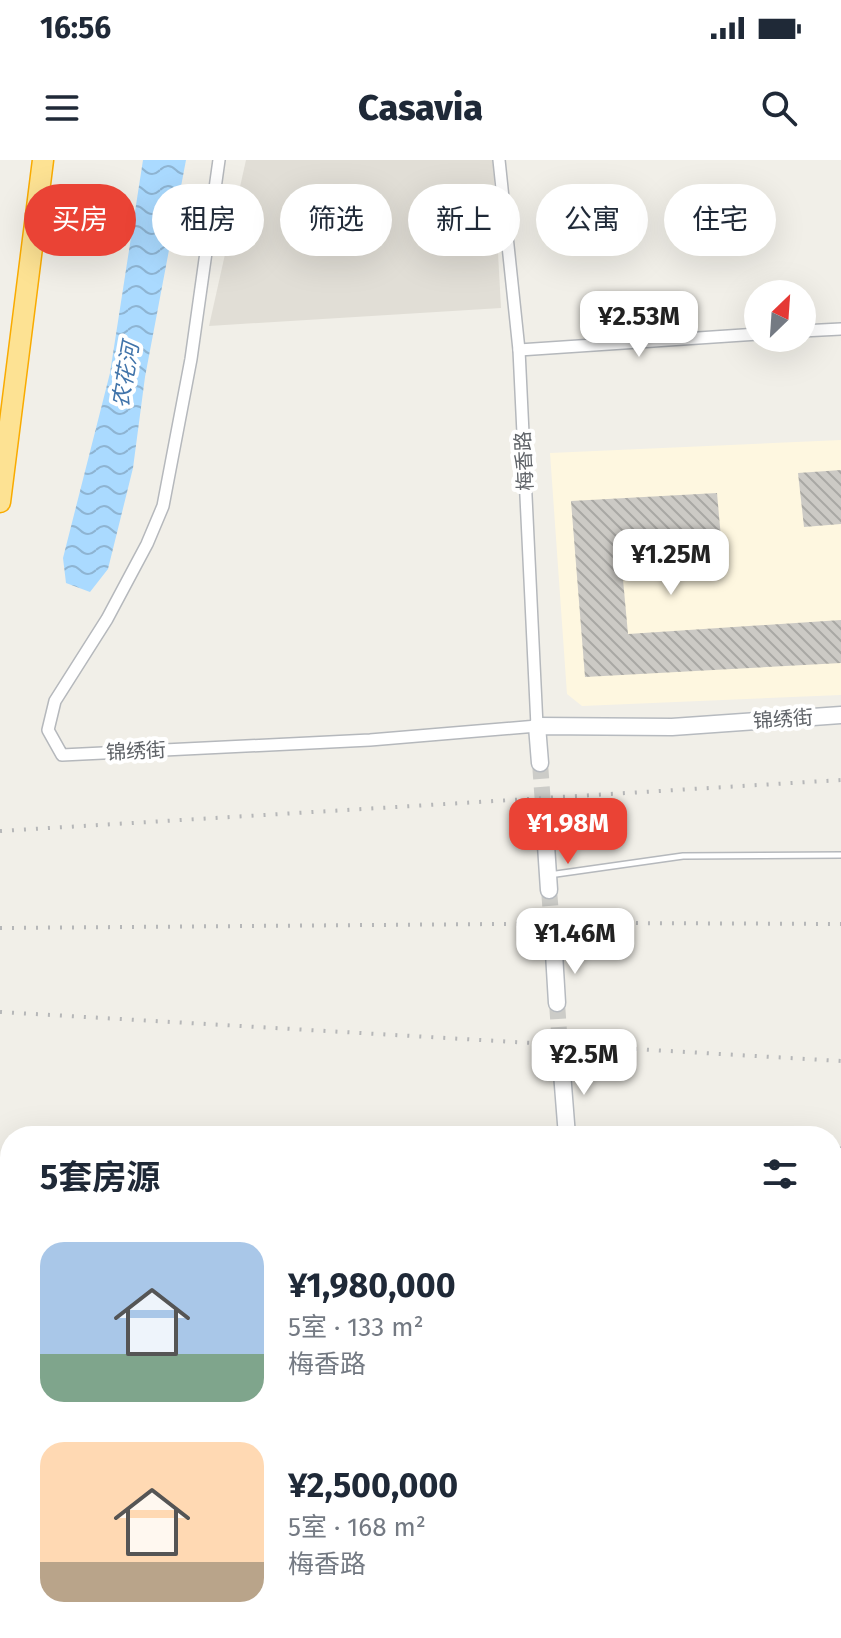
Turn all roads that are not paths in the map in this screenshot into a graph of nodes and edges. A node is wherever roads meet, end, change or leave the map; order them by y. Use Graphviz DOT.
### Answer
graph roads {
  1 [pos="43,160"];
  2 [pos="219,160"];
  3 [pos="499,160"];
  4 [pos="841,329"];
  5 [pos="816,330"];
  6 [pos="744,335"];
  7 [pos="519,350"];
  8 [pos="0,502"];
  9 [pos="841,715"];
  10 [pos="537,726"];
  11 [pos="540,763"];
  12 [pos="546,845"];
  13 [pos="841,855"];
  14 [pos="549,882"];
  15 [pos="554,953"];
  16 [pos="557,1003"];
  17 [pos="561,1060"];
  18 [pos="566,1126"];
  1 -- 8 [label="highway"];
  2 -- 10 [label="street, 锦绣街"];
  3 -- 7 [label="street, 梅香路"];
  4 -- 5 [label="street"];
  6 -- 7 [label="street"];
  7 -- 10 [label="street, 梅香路"];
  9 -- 10 [label="street, 锦绣街"];
  10 -- 11 [label="street, 梅香路"];
  12 -- 14 [label="street"];
  13 -- 14 [label="lane"];
  15 -- 16 [label="street"];
  17 -- 18 [label="street"];
}
